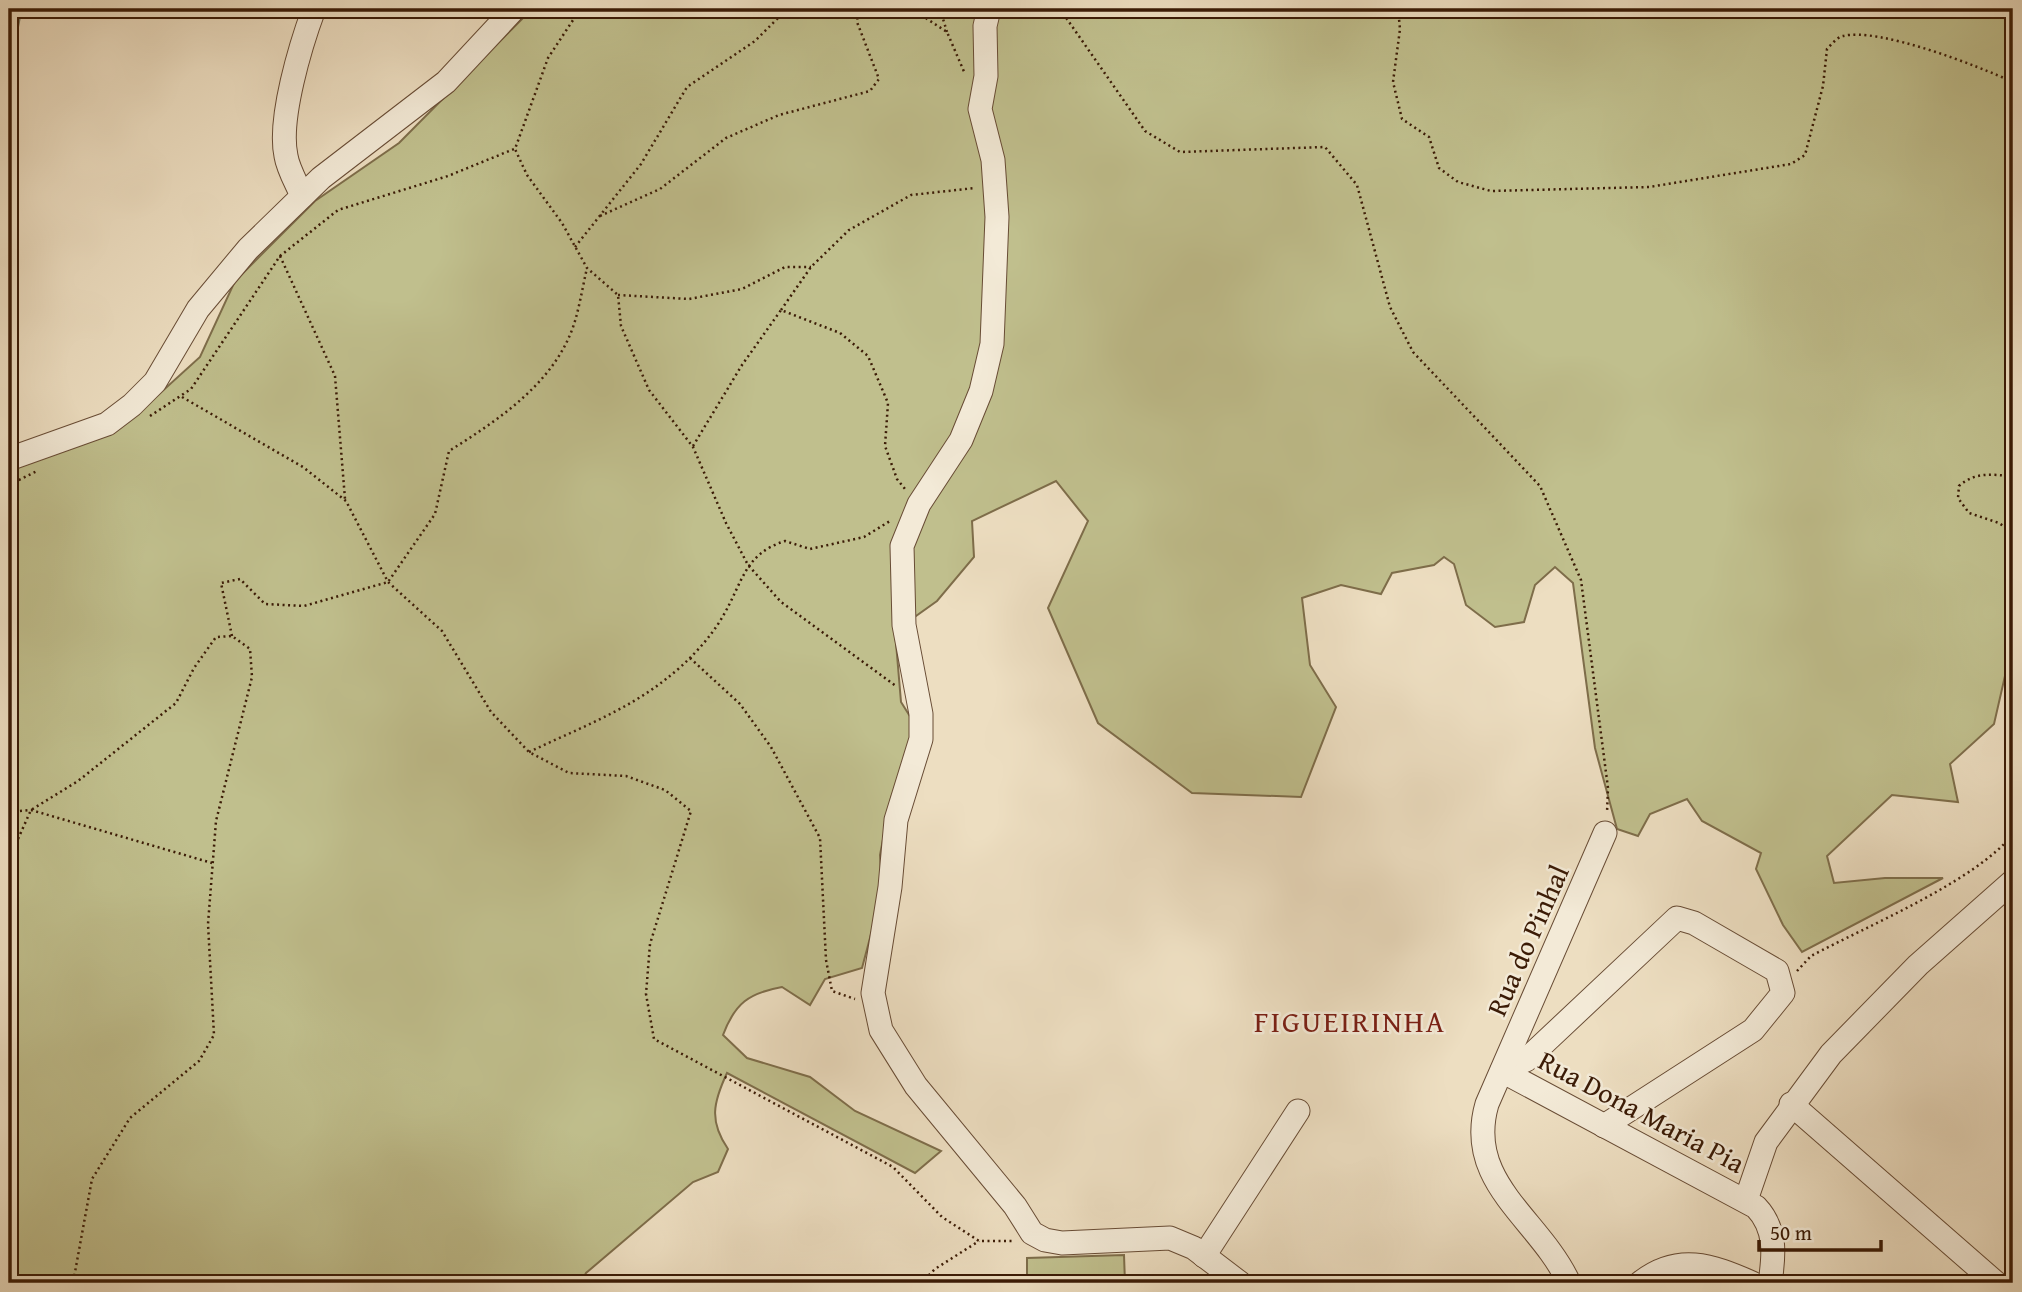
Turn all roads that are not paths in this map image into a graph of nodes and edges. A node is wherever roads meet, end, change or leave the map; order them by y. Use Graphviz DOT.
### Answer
graph roads {
  1 [pos="314,9"];
  2 [pos="514,9"];
  3 [pos="989,9"];
  4 [pos="302,196"];
  5 [pos="9,459"];
  6 [pos="1605,834"];
  7 [pos="2013,881"];
  8 [pos="1502,1071"];
  9 [pos="1791,1104"];
  10 [pos="1298,1111"];
  11 [pos="1604,1126"];
  12 [pos="1746,1199"];
  13 [pos="1204,1256"];
  14 [pos="1240,1283"];
  15 [pos="1569,1283"];
  16 [pos="1640,1283"];
  17 [pos="1752,1283"];
  18 [pos="1770,1283"];
  19 [pos="1996,1283"];
  1 -- 4 [label="street"];
  2 -- 4 [label="street"];
  3 -- 13 [label="street"];
  4 -- 5 [label="street"];
  6 -- 8 [label="street, Rua do Pinhal"];
  7 -- 9 [label="street"];
  8 -- 11 [label="street, Rua Dona Maria Pia"];
  8 -- 11 [label="street"];
  8 -- 15 [label="street, Rua Dona Maria Pia"];
  9 -- 12 [label="street"];
  9 -- 19 [label="street"];
  10 -- 13 [label="street"];
  11 -- 12 [label="street, Rua Dona Maria Pia"];
  12 -- 18 [label="street"];
  13 -- 14 [label="street"];
  16 -- 17 [label="street"];
}
